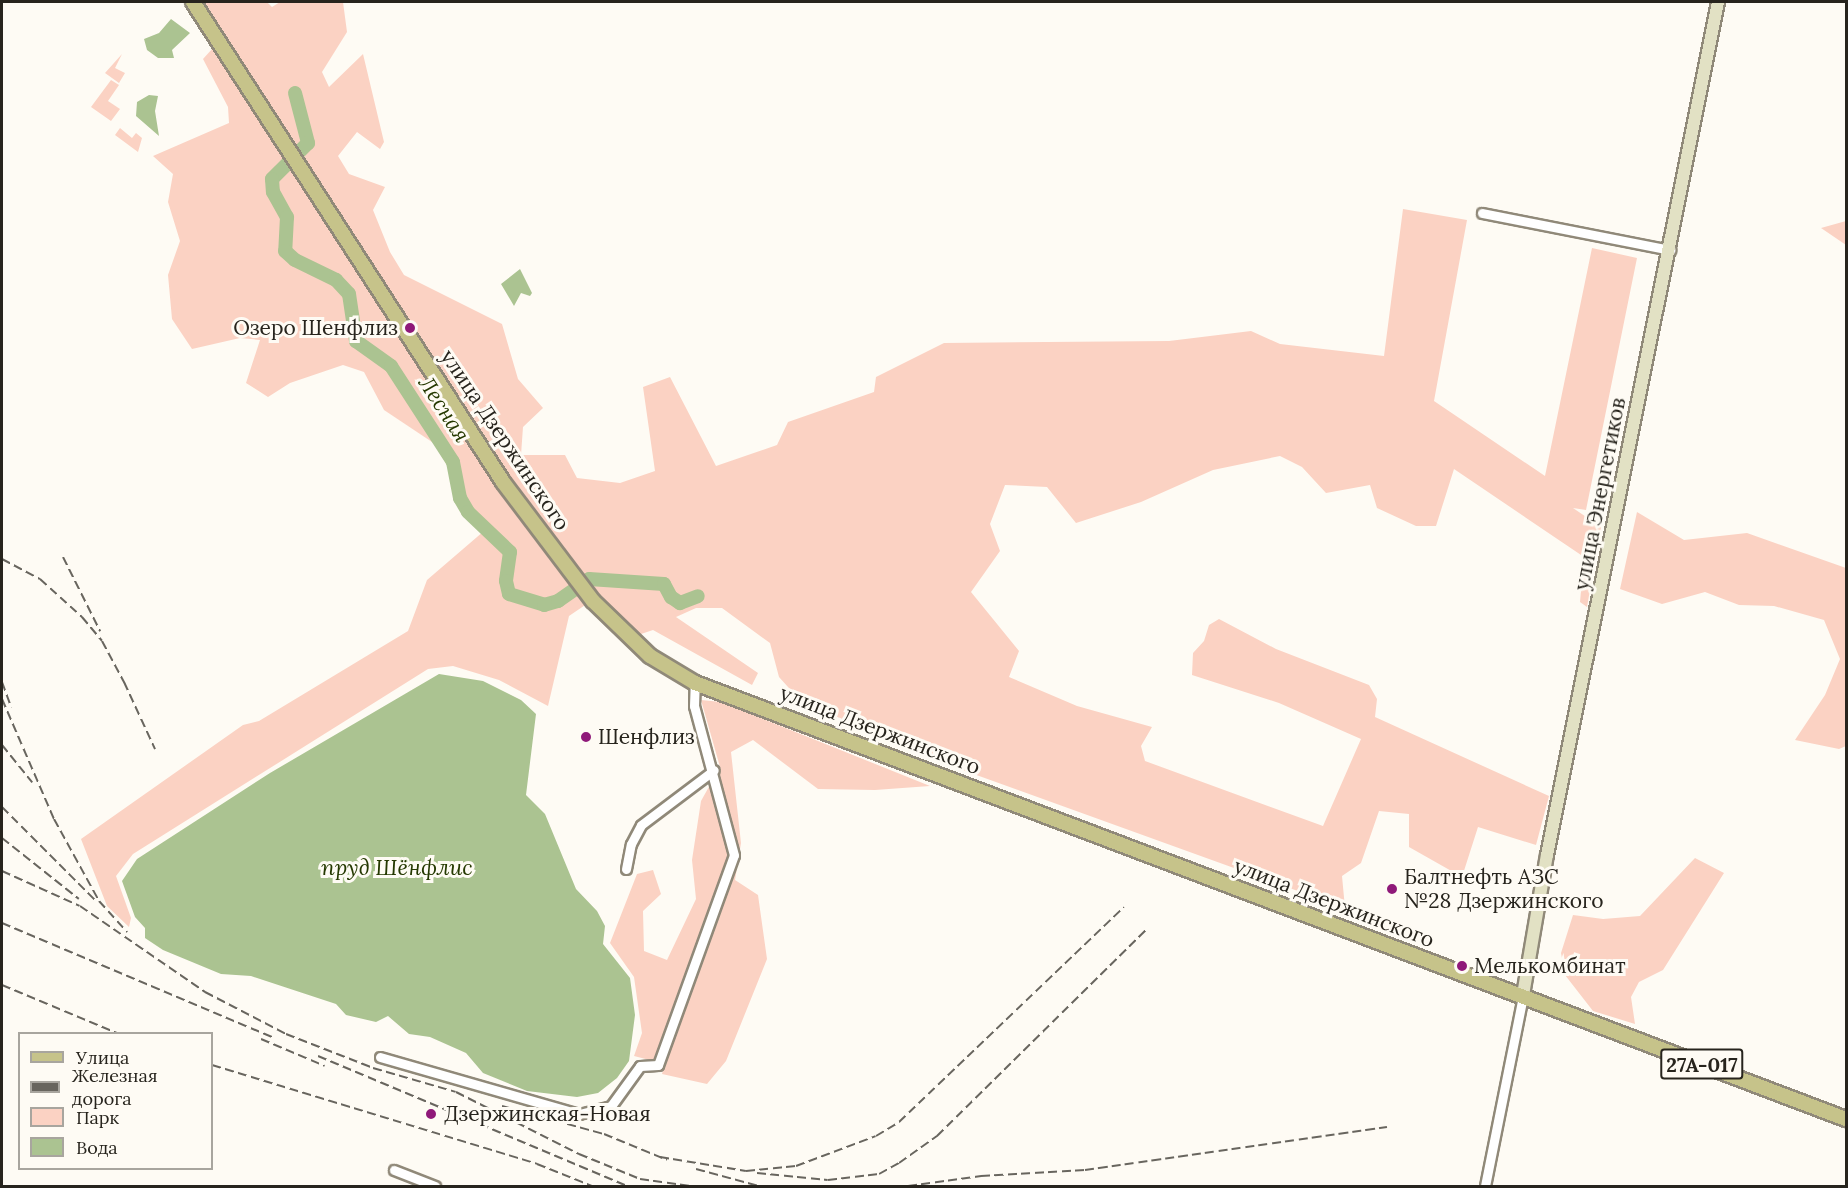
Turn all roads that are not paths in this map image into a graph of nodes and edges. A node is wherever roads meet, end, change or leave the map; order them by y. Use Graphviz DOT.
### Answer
graph roads {
  1 [pos="193,2"];
  2 [pos="1718,2"];
  3 [pos="1482,213"];
  4 [pos="1670,250"];
  5 [pos="695,683"];
  6 [pos="714,770"];
  7 [pos="626,869"];
  8 [pos="1523,995"];
  9 [pos="380,1057"];
  10 [pos="1846,1119"];
  11 [pos="394,1170"];
  12 [pos="435,1186"];
  13 [pos="1485,1186"];
  1 -- 5 [label="main road, улица Дзержинского"];
  2 -- 4 [label="main road, улица Энергетиков"];
  3 -- 4 [label="street"];
  4 -- 8 [label="main road, улица Энергетиков"];
  5 -- 6 [label="street"];
  5 -- 8 [label="main road, улица Дзержинского"];
  6 -- 7 [label="street"];
  6 -- 9 [label="street"];
  8 -- 10 [label="main road, улица Дзержинского / 27А-017"];
  8 -- 13 [label="street"];
  11 -- 12 [label="street"];
}
